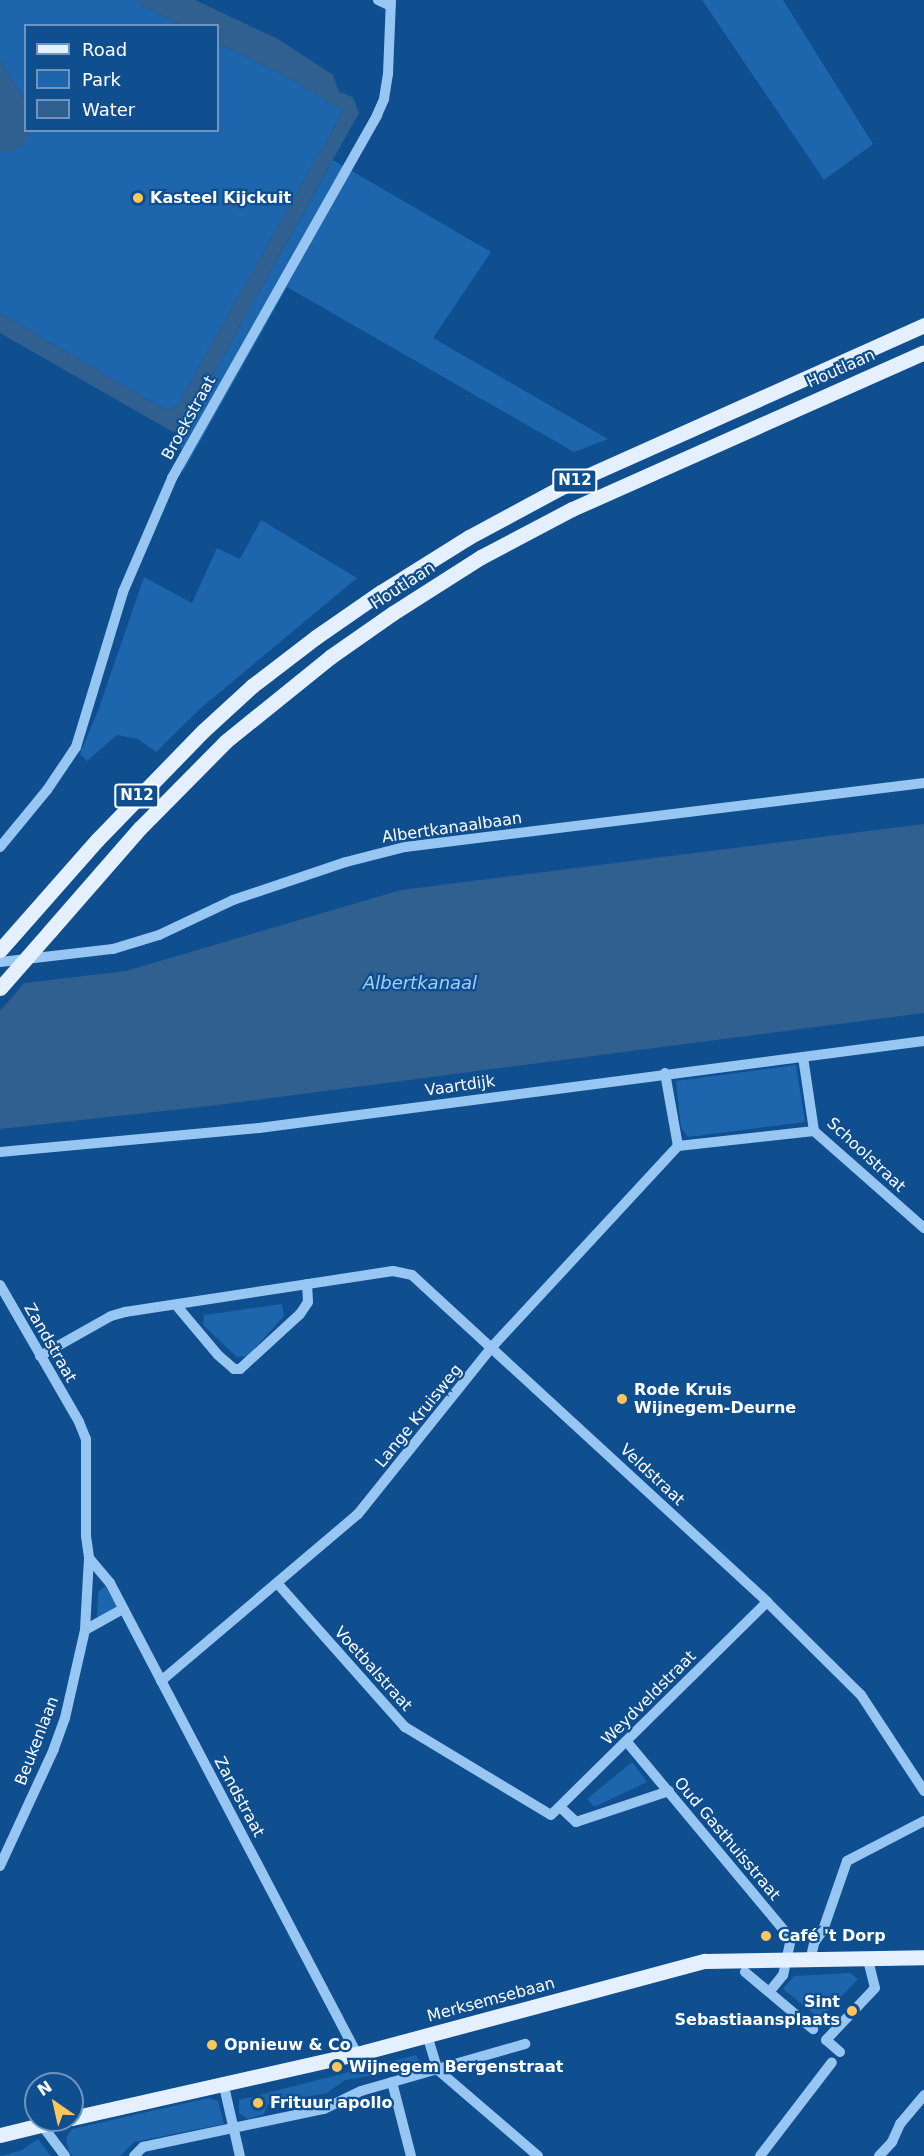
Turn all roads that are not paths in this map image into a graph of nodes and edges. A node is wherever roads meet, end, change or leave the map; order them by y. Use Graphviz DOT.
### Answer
graph roads {
  1 [pos="378,0"];
  2 [pos="391,3"];
  3 [pos="924,325"];
  4 [pos="924,352"];
  5 [pos="924,783"];
  6 [pos="0,847"];
  7 [pos="0,950"];
  8 [pos="0,962"];
  9 [pos="0,988"];
  10 [pos="924,1041"];
  11 [pos="802,1057"];
  12 [pos="665,1073"];
  13 [pos="814,1131"];
  14 [pos="678,1146"];
  15 [pos="0,1152"];
  16 [pos="924,1228"];
  17 [pos="307,1284"];
  18 [pos="0,1285"];
  19 [pos="176,1305"];
  20 [pos="492,1348"];
  21 [pos="40,1356"];
  22 [pos="90,1558"];
  23 [pos="277,1583"];
  24 [pos="767,1602"];
  25 [pos="123,1609"];
  26 [pos="85,1630"];
  27 [pos="161,1681"];
  28 [pos="627,1742"];
  29 [pos="669,1791"];
  30 [pos="924,1791"];
  31 [pos="560,1807"];
  32 [pos="551,1815"];
  33 [pos="924,1821"];
  34 [pos="0,1866"];
  35 [pos="924,1957"];
  36 [pos="868,1959"];
  37 [pos="785,1960"];
  38 [pos="810,1961"];
  39 [pos="745,1972"];
  40 [pos="769,1992"];
  41 [pos="813,2029"];
  42 [pos="427,2035"];
  43 [pos="525,2044"];
  44 [pos="840,2052"];
  45 [pos="357,2054"];
  46 [pos="832,2062"];
  47 [pos="438,2070"];
  48 [pos="223,2082"];
  49 [pos="392,2082"];
  50 [pos="924,2095"];
  51 [pos="84,2115"];
  52 [pos="24,2128"];
  53 [pos="234,2129"];
  54 [pos="47,2132"];
  55 [pos="0,2134"];
  56 [pos="65,2156"];
  57 [pos="134,2156"];
  58 [pos="240,2156"];
  59 [pos="411,2156"];
  60 [pos="538,2156"];
  61 [pos="760,2156"];
  62 [pos="879,2156"];
  1 -- 2 [label="street"];
  2 -- 6 [label="street, Broekstraat"];
  3 -- 7 [label="main road, Houtlaan / N12"];
  4 -- 9 [label="main road, Houtlaan / N12, bridge"];
  5 -- 8 [label="street, Albertkanaalbaan"];
  10 -- 11 [label="street, Vaartdijk"];
  11 -- 12 [label="street, Vaartdijk"];
  11 -- 13 [label="street, Schoolstraat"];
  12 -- 14 [label="street"];
  12 -- 15 [label="street, Vaartdijk"];
  13 -- 14 [label="street"];
  13 -- 16 [label="street, Schoolstraat"];
  14 -- 20 [label="street, Lange Kruisweg"];
  17 -- 19 [label="street, Veldstraat"];
  17 -- 19 [label="street"];
  17 -- 20 [label="street, Veldstraat"];
  18 -- 21 [label="street, Zandstraat"];
  19 -- 21 [label="street, Veldstraat"];
  20 -- 23 [label="street, Lange Kruisweg"];
  20 -- 24 [label="street, Veldstraat"];
  21 -- 22 [label="street, Zandstraat"];
  22 -- 25 [label="street, Zandstraat"];
  22 -- 26 [label="street, Zandstraat"];
  23 -- 27 [label="street, Lange Kruisweg"];
  23 -- 32 [label="street, Voetbalstraat"];
  24 -- 28 [label="street, Weydveldstraat"];
  24 -- 30 [label="street, Veldstraat"];
  25 -- 26 [label="street"];
  25 -- 27 [label="street, Zandstraat"];
  26 -- 34 [label="street, Beukenlaan"];
  27 -- 45 [label="street, Zandstraat"];
  28 -- 29 [label="street, Oud Gasthuisstraat"];
  28 -- 31 [label="street, Weydveldstraat"];
  29 -- 31 [label="street"];
  29 -- 37 [label="street, Oud Gasthuisstraat"];
  31 -- 32 [label="street, Weydveldstraat"];
  33 -- 38 [label="street"];
  35 -- 36 [label="main road, Merksemsebaan"];
  36 -- 38 [label="main road, Merksemsebaan"];
  36 -- 44 [label="street"];
  37 -- 38 [label="main road, Merksemsebaan"];
  37 -- 40 [label="street"];
  37 -- 42 [label="main road, Merksemsebaan"];
  39 -- 40 [label="street"];
  40 -- 41 [label="street"];
  42 -- 45 [label="main road, Merksemsebaan"];
  42 -- 47 [label="street"];
  43 -- 47 [label="street"];
  45 -- 48 [label="main road, Merksemsebaan"];
  46 -- 61 [label="street"];
  47 -- 49 [label="street"];
  47 -- 60 [label="street"];
  48 -- 51 [label="main road, Merksemsebaan"];
  48 -- 53 [label="street"];
  49 -- 53 [label="street"];
  49 -- 59 [label="street"];
  50 -- 62 [label="street"];
  52 -- 55 [label="main road"];
  53 -- 57 [label="street"];
  53 -- 58 [label="street"];
  54 -- 56 [label="street"];
}
